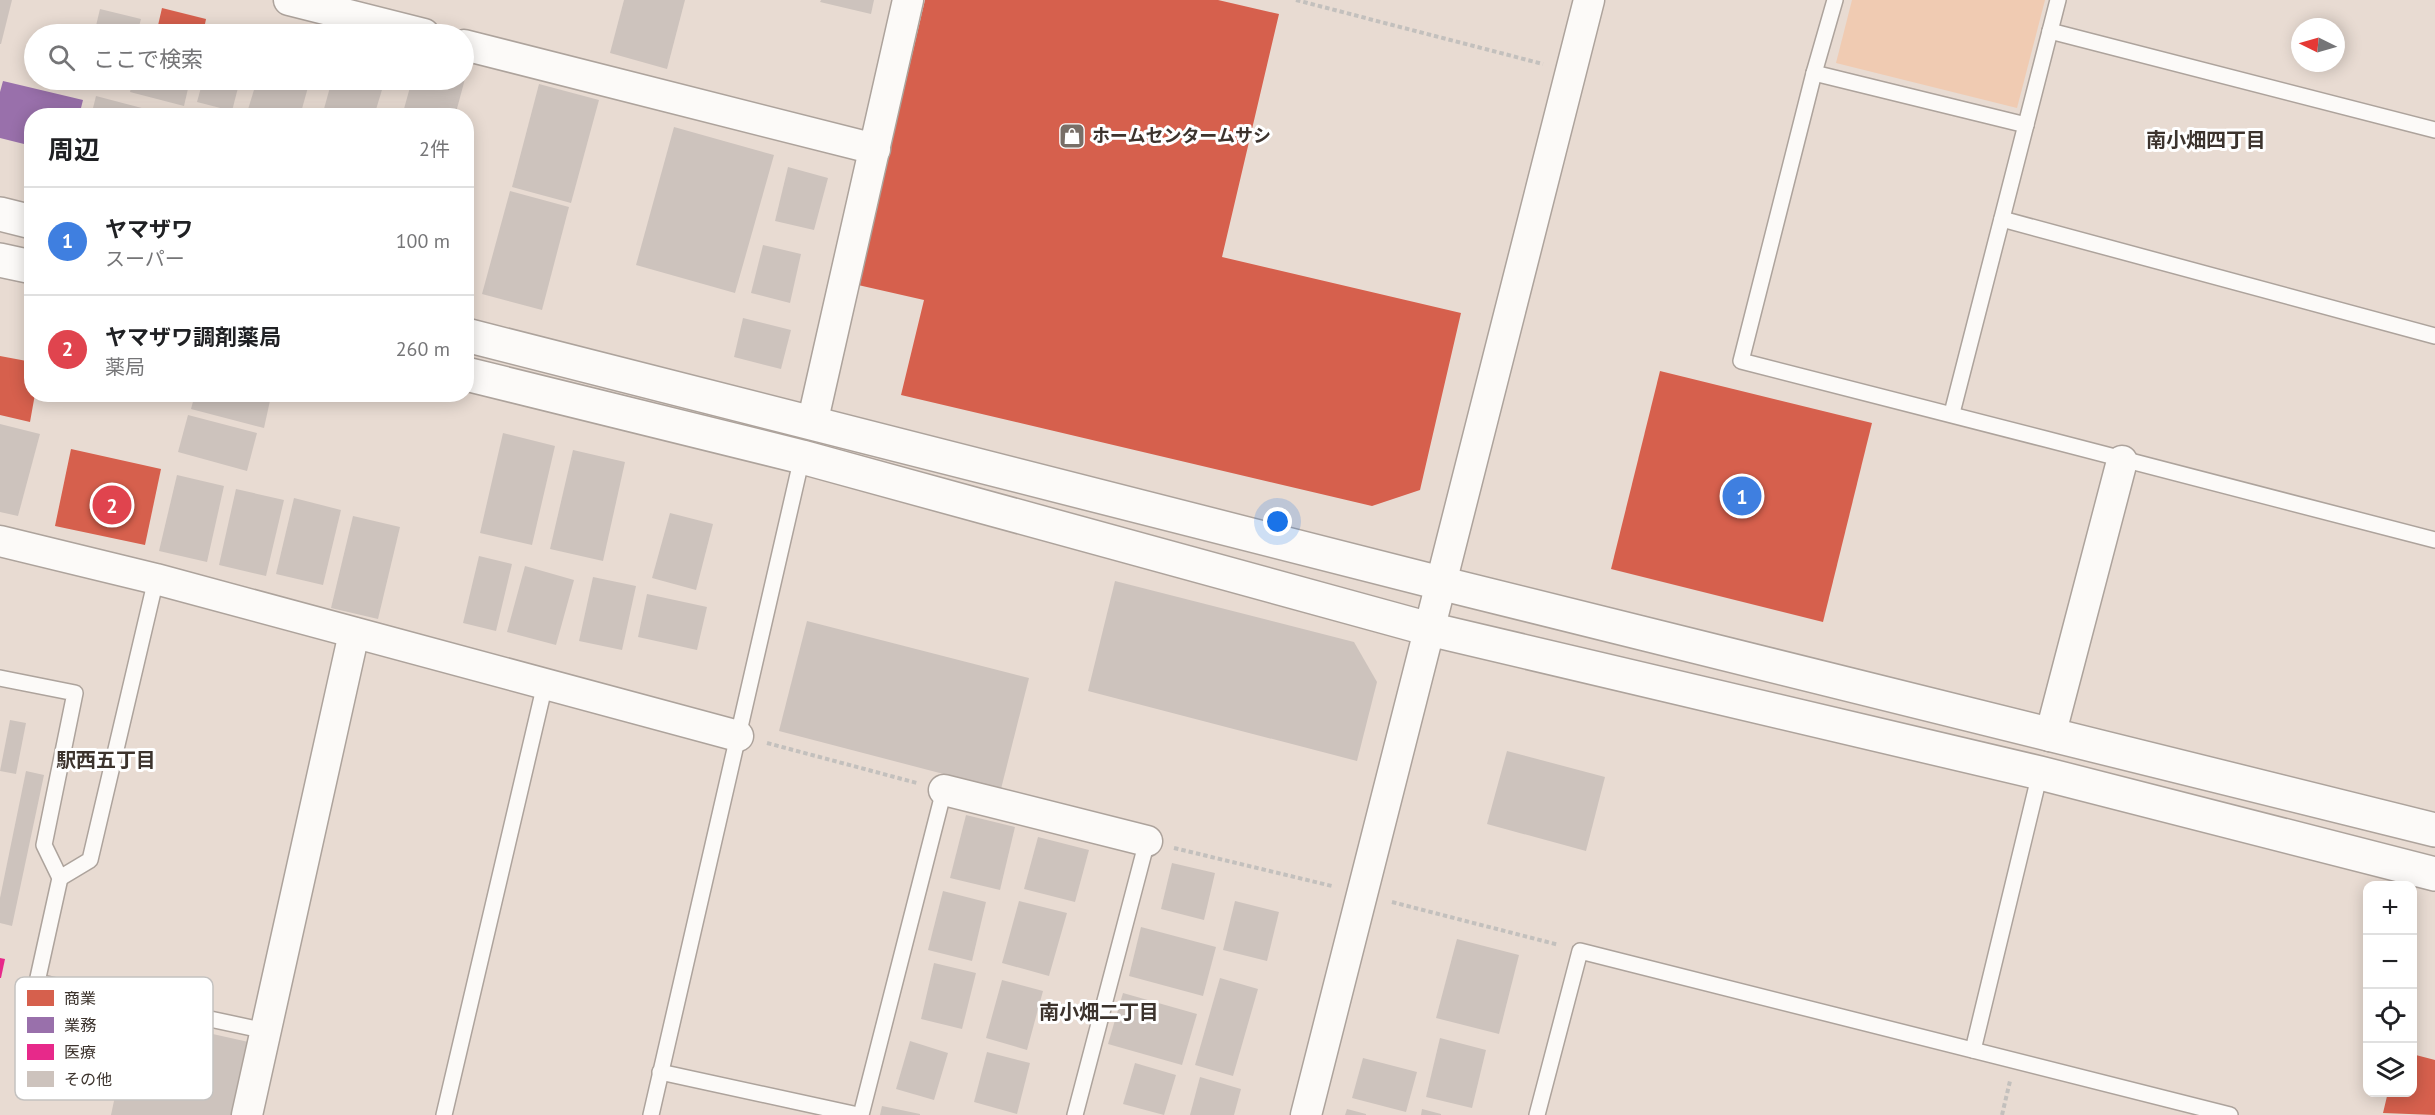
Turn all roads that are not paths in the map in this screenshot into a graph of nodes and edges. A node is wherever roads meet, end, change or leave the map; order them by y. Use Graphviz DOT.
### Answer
graph roads {
  1 [pos="289,0"];
  2 [pos="908,0"];
  3 [pos="1588,0"];
  4 [pos="1835,0"];
  5 [pos="2058,0"];
  6 [pos="384,24"];
  7 [pos="2050,31"];
  8 [pos="474,48"];
  9 [pos="1814,73"];
  10 [pos="2026,125"];
  11 [pos="2435,130"];
  12 [pos="875,149"];
  13 [pos="0,214"];
  14 [pos="2002,219"];
  15 [pos="24,220"];
  16 [pos="0,260"];
  17 [pos="24,265"];
  18 [pos="2435,336"];
  19 [pos="474,337"];
  20 [pos="474,376"];
  21 [pos="1952,413"];
  22 [pos="813,424"];
  23 [pos="802,457"];
  24 [pos="2122,461"];
  25 [pos="2435,540"];
  26 [pos="0,541"];
  27 [pos="156,579"];
  28 [pos="1440,583"];
  29 [pos="1430,629"];
  30 [pos="354,633"];
  31 [pos="0,678"];
  32 [pos="545,684"];
  33 [pos="738,736"];
  34 [pos="2050,736"];
  35 [pos="2040,773"];
  36 [pos="944,790"];
  37 [pos="2435,830"];
  38 [pos="1146,841"];
  39 [pos="2435,874"];
  40 [pos="60,878"];
  41 [pos="38,977"];
  42 [pos="213,1020"];
  43 [pos="266,1031"];
  44 [pos="1973,1050"];
  45 [pos="660,1072"];
  46 [pos="247,1115"];
  47 [pos="444,1115"];
  48 [pos="651,1115"];
  49 [pos="859,1115"];
  50 [pos="1075,1115"];
  51 [pos="1306,1115"];
  52 [pos="1537,1115"];
  53 [pos="2230,1115"];
  1 -- 6 [label="street"];
  2 -- 12 [label="street"];
  3 -- 28 [label="street"];
  4 -- 9 [label="lane"];
  5 -- 7 [label="lane"];
  7 -- 10 [label="lane"];
  7 -- 11 [label="lane"];
  8 -- 12 [label="street"];
  9 -- 10 [label="lane"];
  9 -- 21 [label="lane"];
  10 -- 14 [label="lane"];
  12 -- 22 [label="street"];
  13 -- 15 [label="street"];
  14 -- 18 [label="lane"];
  14 -- 21 [label="lane"];
  16 -- 17 [label="street"];
  19 -- 22 [label="street"];
  20 -- 23 [label="street"];
  21 -- 24 [label="lane"];
  22 -- 28 [label="street"];
  23 -- 29 [label="street"];
  23 -- 33 [label="lane"];
  24 -- 25 [label="lane"];
  24 -- 34 [label="street"];
  26 -- 27 [label="street"];
  27 -- 30 [label="street"];
  27 -- 40 [label="lane"];
  28 -- 29 [label="street"];
  28 -- 34 [label="street"];
  29 -- 35 [label="street"];
  29 -- 51 [label="street"];
  30 -- 32 [label="street"];
  30 -- 43 [label="street"];
  31 -- 40 [label="lane"];
  32 -- 33 [label="street"];
  32 -- 47 [label="lane"];
  33 -- 45 [label="lane"];
  34 -- 37 [label="street"];
  35 -- 39 [label="street"];
  35 -- 44 [label="lane"];
  36 -- 38 [label="street"];
  36 -- 49 [label="lane"];
  38 -- 50 [label="lane"];
  40 -- 41 [label="lane"];
  42 -- 43 [label="lane"];
  43 -- 46 [label="street"];
  44 -- 52 [label="lane"];
  44 -- 53 [label="lane"];
  45 -- 48 [label="lane"];
  45 -- 49 [label="lane"];
}
